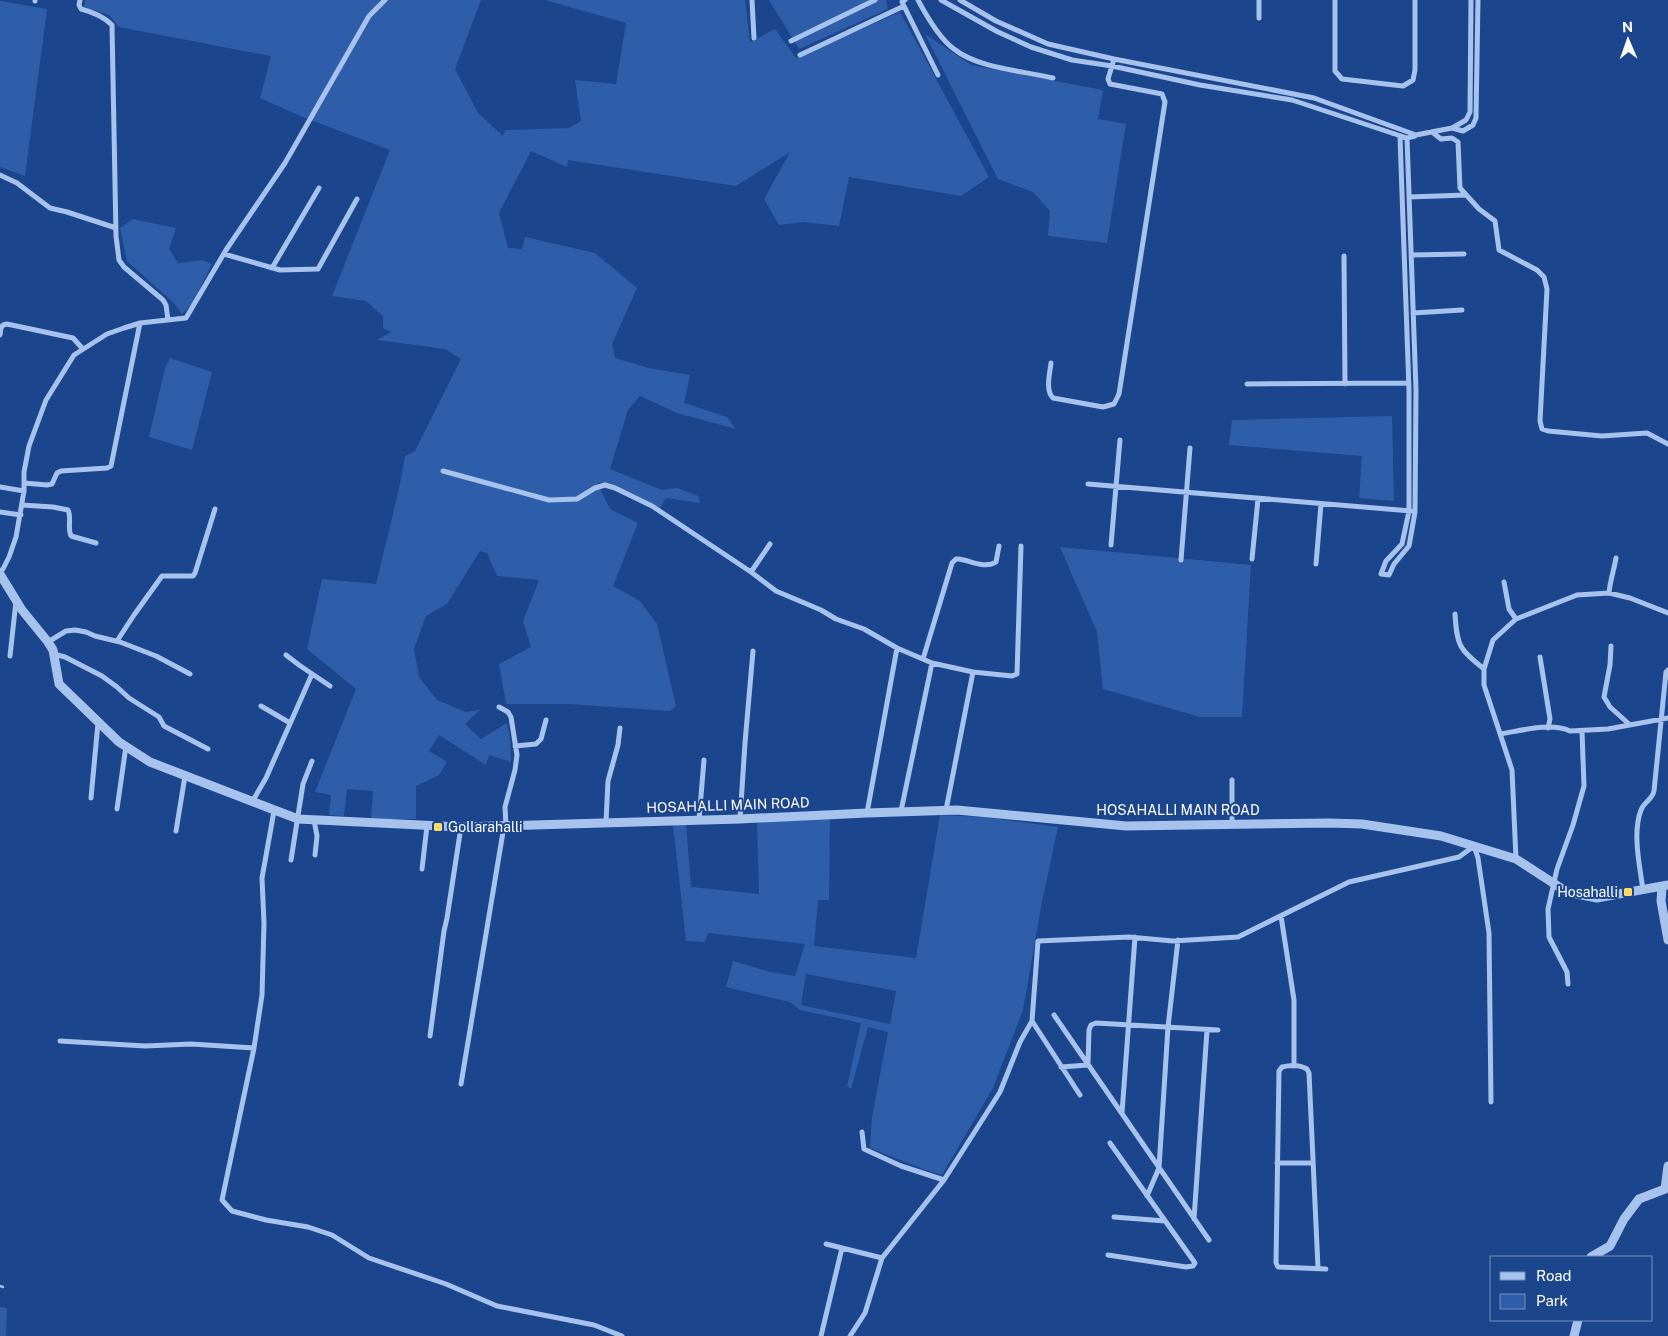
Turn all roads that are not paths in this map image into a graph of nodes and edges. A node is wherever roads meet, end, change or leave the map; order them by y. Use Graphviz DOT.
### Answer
graph roads {
  1 [pos="80,0"];
  2 [pos="385,0"];
  3 [pos="752,0"];
  4 [pos="875,0"];
  5 [pos="904,0"];
  6 [pos="918,0"];
  7 [pos="941,0"];
  8 [pos="960,0"];
  9 [pos="1259,0"];
  10 [pos="1335,0"];
  11 [pos="1415,0"];
  12 [pos="1471,0"];
  13 [pos="1478,0"];
  14 [pos="904,6"];
  15 [pos="1259,18"];
  16 [pos="754,38"];
  17 [pos="791,40"];
  18 [pos="800,55"];
  19 [pos="1114,59"];
  20 [pos="1112,66"];
  21 [pos="938,75"];
  22 [pos="1053,78"];
  23 [pos="1452,128"];
  24 [pos="1432,132"];
  25 [pos="1416,134"];
  26 [pos="1400,137"];
  27 [pos="1407,138"];
  28 [pos="0,175"];
  29 [pos="319,188"];
  30 [pos="1466,195"];
  31 [pos="1409,197"];
  32 [pos="357,200"];
  33 [pos="116,228"];
  34 [pos="224,254"];
  35 [pos="1464,254"];
  36 [pos="1411,255"];
  37 [pos="1344,256"];
  38 [pos="272,268"];
  39 [pos="1462,310"];
  40 [pos="1413,313"];
  41 [pos="168,320"];
  42 [pos="140,323"];
  43 [pos="0,336"];
  44 [pos="82,350"];
  45 [pos="1050,363"];
  46 [pos="1408,383"];
  47 [pos="1247,384"];
  48 [pos="1346,384"];
  49 [pos="1120,440"];
  50 [pos="1668,444"];
  51 [pos="1190,448"];
  52 [pos="443,471"];
  53 [pos="24,484"];
  54 [pos="1088,484"];
  55 [pos="0,487"];
  56 [pos="1116,487"];
  57 [pos="24,491"];
  58 [pos="1187,493"];
  59 [pos="1258,498"];
  60 [pos="1321,504"];
  61 [pos="22,505"];
  62 [pos="215,509"];
  63 [pos="1412,511"];
  64 [pos="0,512"];
  65 [pos="21,515"];
  66 [pos="96,543"];
  67 [pos="770,544"];
  68 [pos="1111,545"];
  69 [pos="999,546"];
  70 [pos="1021,546"];
  71 [pos="1616,558"];
  72 [pos="1252,559"];
  73 [pos="1181,560"];
  74 [pos="1316,564"];
  75 [pos="0,572"];
  76 [pos="751,572"];
  77 [pos="1504,582"];
  78 [pos="1608,594"];
  79 [pos="16,600"];
  80 [pos="1668,613"];
  81 [pos="1455,614"];
  82 [pos="1516,620"];
  83 [pos="117,641"];
  84 [pos="48,642"];
  85 [pos="1612,646"];
  86 [pos="897,648"];
  87 [pos="753,651"];
  88 [pos="54,654"];
  89 [pos="286,655"];
  90 [pos="10,656"];
  91 [pos="1540,657"];
  92 [pos="923,659"];
  93 [pos="932,663"];
  94 [pos="1484,669"];
  95 [pos="1668,670"];
  96 [pos="973,672"];
  97 [pos="190,674"];
  98 [pos="312,674"];
  99 [pos="330,686"];
  100 [pos="261,706"];
  101 [pos="499,707"];
  102 [pos="1668,718"];
  103 [pos="1661,719"];
  104 [pos="546,720"];
  105 [pos="98,722"];
  106 [pos="290,723"];
  107 [pos="1629,724"];
  108 [pos="620,728"];
  109 [pos="1548,728"];
  110 [pos="1582,731"];
  111 [pos="1500,734"];
  112 [pos="126,746"];
  113 [pos="515,746"];
  114 [pos="208,749"];
  115 [pos="312,760"];
  116 [pos="704,760"];
  117 [pos="185,776"];
  118 [pos="1232,780"];
  119 [pos="91,798"];
  120 [pos="252,802"];
  121 [pos="117,810"];
  122 [pos="946,810"];
  123 [pos="274,811"];
  124 [pos="901,811"];
  125 [pos="867,812"];
  126 [pos="298,819"];
  127 [pos="314,820"];
  128 [pos="699,820"];
  129 [pos="740,820"];
  130 [pos="606,822"];
  131 [pos="1232,825"];
  132 [pos="427,826"];
  133 [pos="505,826"];
  134 [pos="461,827"];
  135 [pos="176,831"];
  136 [pos="1474,846"];
  137 [pos="315,855"];
  138 [pos="1516,859"];
  139 [pos="291,860"];
  140 [pos="422,869"];
  141 [pos="1553,882"];
  142 [pos="1665,886"];
  143 [pos="1643,890"];
  144 [pos="1281,916"];
  145 [pos="1135,937"];
  146 [pos="1178,940"];
  147 [pos="1668,940"];
  148 [pos="1568,984"];
  149 [pos="1054,1015"];
  150 [pos="1032,1021"];
  151 [pos="1129,1025"];
  152 [pos="1168,1027"];
  153 [pos="1207,1030"];
  154 [pos="1218,1030"];
  155 [pos="430,1036"];
  156 [pos="60,1040"];
  157 [pos="254,1048"];
  158 [pos="1088,1065"];
  159 [pos="1294,1066"];
  160 [pos="1061,1067"];
  161 [pos="461,1084"];
  162 [pos="1080,1095"];
  163 [pos="1491,1102"];
  164 [pos="1122,1114"];
  165 [pos="862,1132"];
  166 [pos="1110,1143"];
  167 [pos="1313,1163"];
  168 [pos="1277,1164"];
  169 [pos="1668,1166"];
  170 [pos="1159,1168"];
  171 [pos="944,1180"];
  172 [pos="1147,1196"];
  173 [pos="1114,1217"];
  174 [pos="1194,1219"];
  175 [pos="1166,1221"];
  176 [pos="1209,1240"];
  177 [pos="826,1244"];
  178 [pos="842,1248"];
  179 [pos="1108,1255"];
  180 [pos="1593,1256"];
  181 [pos="882,1258"];
  182 [pos="1318,1268"];
  183 [pos="1326,1269"];
  184 [pos="1578,1321"];
  185 [pos="622,1336"];
  186 [pos="821,1336"];
  187 [pos="850,1336"];
  188 [pos="1574,1336"];
  1 -- 33 [label="street"];
  2 -- 34 [label="street"];
  3 -- 16 [label="street"];
  4 -- 17 [label="street"];
  5 -- 14 [label="street"];
  6 -- 22 [label="street"];
  7 -- 20 [label="street"];
  8 -- 19 [label="street"];
  9 -- 15 [label="street"];
  10 -- 11 [label="street"];
  12 -- 23 [label="street"];
  13 -- 23 [label="street"];
  14 -- 18 [label="street"];
  14 -- 21 [label="street"];
  19 -- 20 [label="street"];
  19 -- 25 [label="street"];
  20 -- 26 [label="street"];
  20 -- 45 [label="street"];
  23 -- 24 [label="street"];
  24 -- 25 [label="street"];
  24 -- 30 [label="street"];
  25 -- 27 [label="street"];
  26 -- 27 [label="street"];
  26 -- 46 [label="street"];
  27 -- 31 [label="street"];
  28 -- 33 [label="street"];
  29 -- 38 [label="street"];
  30 -- 31 [label="street"];
  30 -- 50 [label="street"];
  31 -- 36 [label="street"];
  32 -- 38 [label="street"];
  33 -- 41 [label="street"];
  34 -- 38 [label="street"];
  34 -- 41 [label="street"];
  35 -- 36 [label="street"];
  36 -- 40 [label="street"];
  37 -- 48 [label="street"];
  39 -- 40 [label="street"];
  40 -- 63 [label="street"];
  41 -- 42 [label="street"];
  42 -- 44 [label="street"];
  42 -- 53 [label="street"];
  43 -- 44 [label="street"];
  44 -- 53 [label="street"];
  46 -- 48 [label="street"];
  46 -- 63 [label="street"];
  47 -- 48 [label="street"];
  49 -- 56 [label="street"];
  51 -- 58 [label="street"];
  52 -- 76 [label="street"];
  53 -- 57 [label="street"];
  54 -- 56 [label="street"];
  55 -- 57 [label="street"];
  56 -- 58 [label="street"];
  56 -- 68 [label="street"];
  57 -- 61 [label="street"];
  58 -- 59 [label="street"];
  58 -- 73 [label="street"];
  59 -- 60 [label="street"];
  59 -- 72 [label="street"];
  60 -- 63 [label="street"];
  60 -- 74 [label="street"];
  61 -- 65 [label="street"];
  61 -- 66 [label="street"];
  62 -- 83 [label="street"];
  63 -- 63 [label="street"];
  64 -- 65 [label="street"];
  65 -- 75 [label="street"];
  67 -- 76 [label="street"];
  69 -- 92 [label="street"];
  70 -- 96 [label="street"];
  71 -- 78 [label="street"];
  75 -- 79 [label="street, HOSAHALLI MAIN ROAD"];
  76 -- 86 [label="street"];
  77 -- 82 [label="street"];
  78 -- 80 [label="street"];
  78 -- 82 [label="street"];
  79 -- 84 [label="street, HOSAHALLI MAIN ROAD"];
  79 -- 90 [label="street"];
  81 -- 94 [label="street"];
  82 -- 94 [label="street"];
  83 -- 84 [label="street"];
  83 -- 97 [label="street"];
  84 -- 88 [label="street, HOSAHALLI MAIN ROAD"];
  85 -- 107 [label="street"];
  86 -- 92 [label="street"];
  86 -- 125 [label="street"];
  87 -- 129 [label="street"];
  88 -- 105 [label="street, HOSAHALLI MAIN ROAD"];
  88 -- 114 [label="street"];
  89 -- 98 [label="street"];
  91 -- 109 [label="street"];
  92 -- 93 [label="street"];
  93 -- 96 [label="street"];
  93 -- 124 [label="street"];
  94 -- 111 [label="street"];
  95 -- 103 [label="street"];
  96 -- 122 [label="street"];
  98 -- 99 [label="street"];
  98 -- 106 [label="street"];
  100 -- 106 [label="street"];
  101 -- 113 [label="street"];
  102 -- 103 [label="street"];
  103 -- 107 [label="street"];
  103 -- 143 [label="street"];
  104 -- 113 [label="street"];
  105 -- 112 [label="street, HOSAHALLI MAIN ROAD"];
  105 -- 119 [label="street"];
  106 -- 120 [label="street"];
  107 -- 110 [label="street"];
  108 -- 130 [label="street"];
  109 -- 110 [label="street"];
  109 -- 111 [label="street"];
  110 -- 141 [label="street"];
  111 -- 138 [label="street"];
  112 -- 117 [label="street, HOSAHALLI MAIN ROAD"];
  112 -- 121 [label="street"];
  113 -- 133 [label="street"];
  115 -- 126 [label="street"];
  116 -- 128 [label="street"];
  117 -- 120 [label="street, HOSAHALLI MAIN ROAD"];
  117 -- 135 [label="street"];
  118 -- 131 [label="street"];
  120 -- 123 [label="street, HOSAHALLI MAIN ROAD"];
  122 -- 124 [label="street, HOSAHALLI MAIN ROAD"];
  122 -- 131 [label="street, HOSAHALLI MAIN ROAD"];
  123 -- 126 [label="street, HOSAHALLI MAIN ROAD"];
  123 -- 157 [label="street"];
  124 -- 125 [label="street, HOSAHALLI MAIN ROAD"];
  125 -- 129 [label="street, HOSAHALLI MAIN ROAD"];
  126 -- 127 [label="street, HOSAHALLI MAIN ROAD"];
  126 -- 139 [label="street"];
  127 -- 132 [label="street, HOSAHALLI MAIN ROAD"];
  127 -- 137 [label="street"];
  128 -- 129 [label="street, HOSAHALLI MAIN ROAD"];
  128 -- 130 [label="street, HOSAHALLI MAIN ROAD"];
  130 -- 133 [label="street, HOSAHALLI MAIN ROAD"];
  131 -- 136 [label="street, HOSAHALLI MAIN ROAD"];
  132 -- 134 [label="street, HOSAHALLI MAIN ROAD"];
  132 -- 140 [label="street"];
  133 -- 134 [label="street, HOSAHALLI MAIN ROAD"];
  133 -- 161 [label="street"];
  134 -- 155 [label="street"];
  136 -- 138 [label="street, HOSAHALLI MAIN ROAD"];
  136 -- 144 [label="street"];
  136 -- 163 [label="street"];
  138 -- 141 [label="street, HOSAHALLI MAIN ROAD"];
  141 -- 143 [label="street, HOSAHALLI MAIN ROAD"];
  141 -- 148 [label="street"];
  142 -- 143 [label="street, HOSAHALLI MAIN ROAD"];
  142 -- 147 [label="street"];
  144 -- 146 [label="street"];
  144 -- 159 [label="street"];
  145 -- 146 [label="street"];
  145 -- 150 [label="street"];
  145 -- 151 [label="street"];
  146 -- 152 [label="street"];
  149 -- 158 [label="street"];
  150 -- 160 [label="street"];
  150 -- 171 [label="street"];
  151 -- 152 [label="street"];
  151 -- 158 [label="street"];
  151 -- 164 [label="street"];
  152 -- 153 [label="street"];
  152 -- 170 [label="street"];
  153 -- 154 [label="street"];
  153 -- 174 [label="street"];
  156 -- 157 [label="street"];
  157 -- 185 [label="street"];
  158 -- 160 [label="street"];
  158 -- 164 [label="street"];
  159 -- 167 [label="street"];
  159 -- 168 [label="street"];
  160 -- 162 [label="street"];
  164 -- 170 [label="street"];
  165 -- 171 [label="street"];
  166 -- 172 [label="street"];
  167 -- 168 [label="street"];
  167 -- 182 [label="street"];
  168 -- 182 [label="street"];
  169 -- 180 [label="street"];
  170 -- 172 [label="street"];
  170 -- 174 [label="street"];
  171 -- 181 [label="street"];
  172 -- 175 [label="street"];
  173 -- 175 [label="street"];
  174 -- 176 [label="street"];
  175 -- 179 [label="street"];
  177 -- 178 [label="street"];
  178 -- 181 [label="street"];
  178 -- 186 [label="street"];
  181 -- 187 [label="street"];
  182 -- 183 [label="street"];
  184 -- 188 [label="street"];
}
